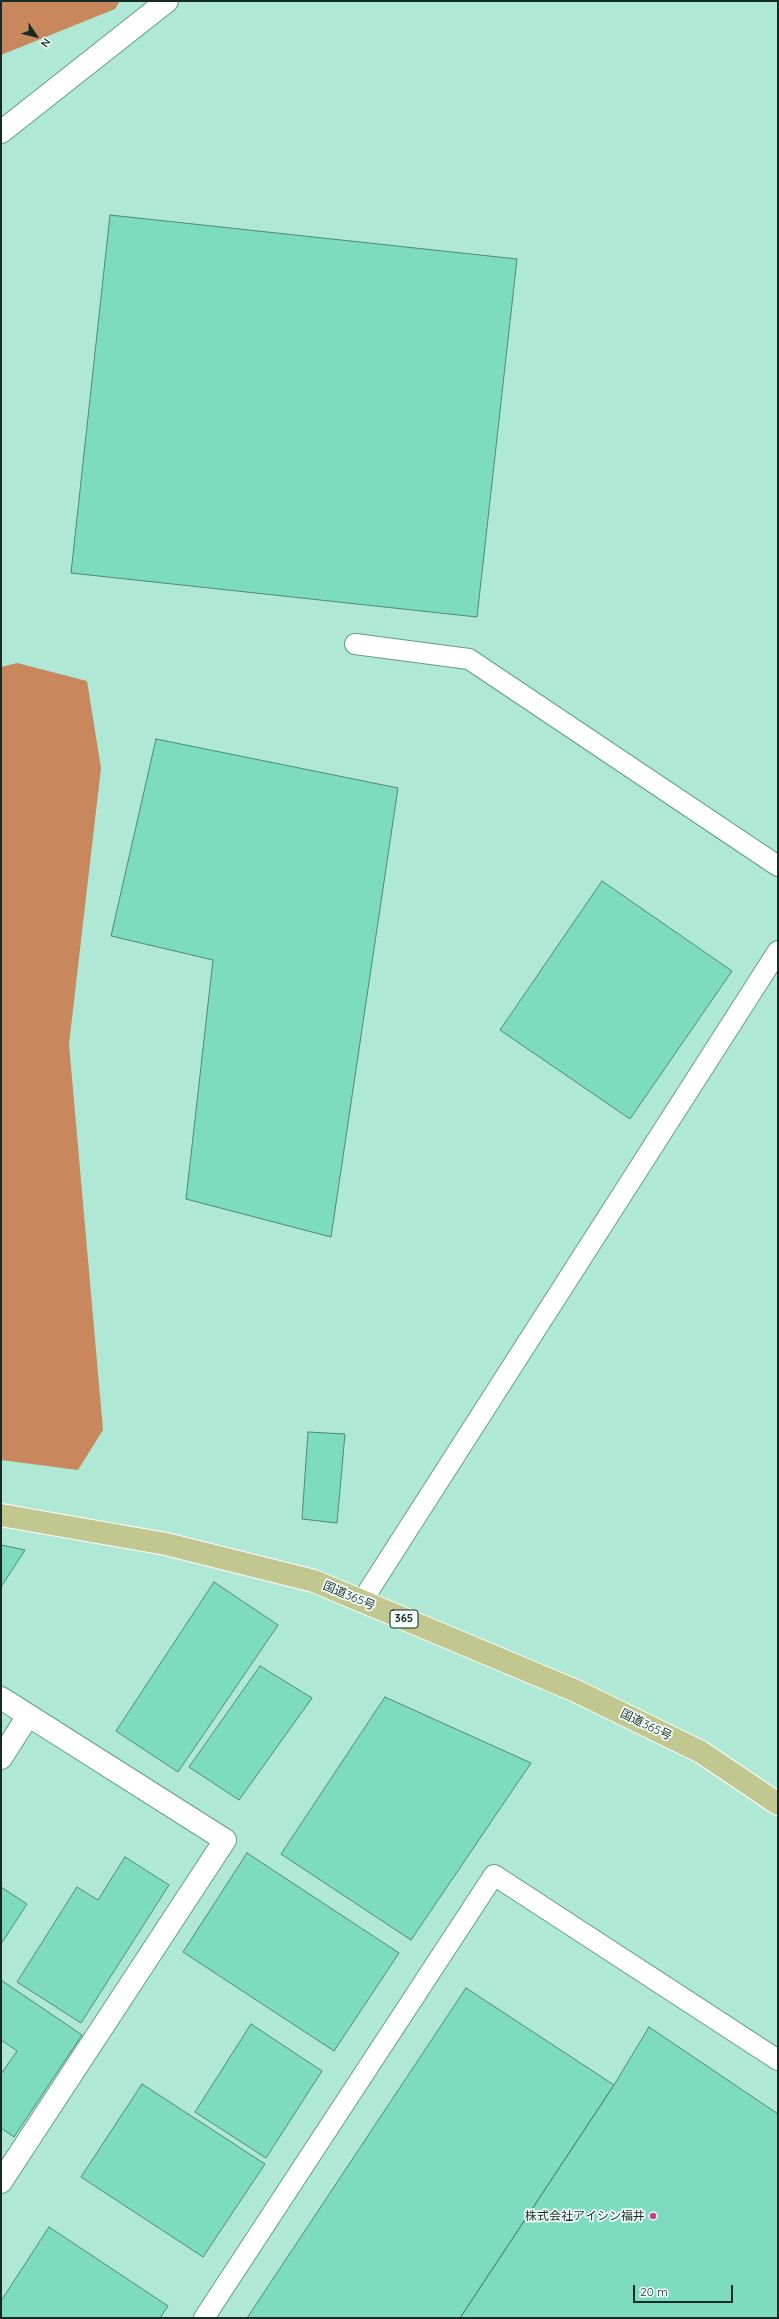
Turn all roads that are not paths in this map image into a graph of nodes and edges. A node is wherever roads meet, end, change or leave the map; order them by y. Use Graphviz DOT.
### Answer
graph roads {
  1 [pos="167,1"];
  2 [pos="1,132"];
  3 [pos="355,644"];
  4 [pos="778,866"];
  5 [pos="778,951"];
  6 [pos="1,1515"];
  7 [pos="362,1601"];
  8 [pos="1,1698"];
  9 [pos="28,1716"];
  10 [pos="1,1758"];
  11 [pos="778,1802"];
  12 [pos="778,2060"];
  13 [pos="5,2168"];
  14 [pos="204,2318"];
  1 -- 2 [label="street"];
  3 -- 4 [label="lane"];
  5 -- 7 [label="lane"];
  6 -- 7 [label="highway, 国道365号 / 365"];
  7 -- 11 [label="highway, 国道365号 / 365"];
  8 -- 9 [label="street"];
  9 -- 10 [label="street"];
  9 -- 13 [label="street"];
  12 -- 14 [label="lane"];
}
